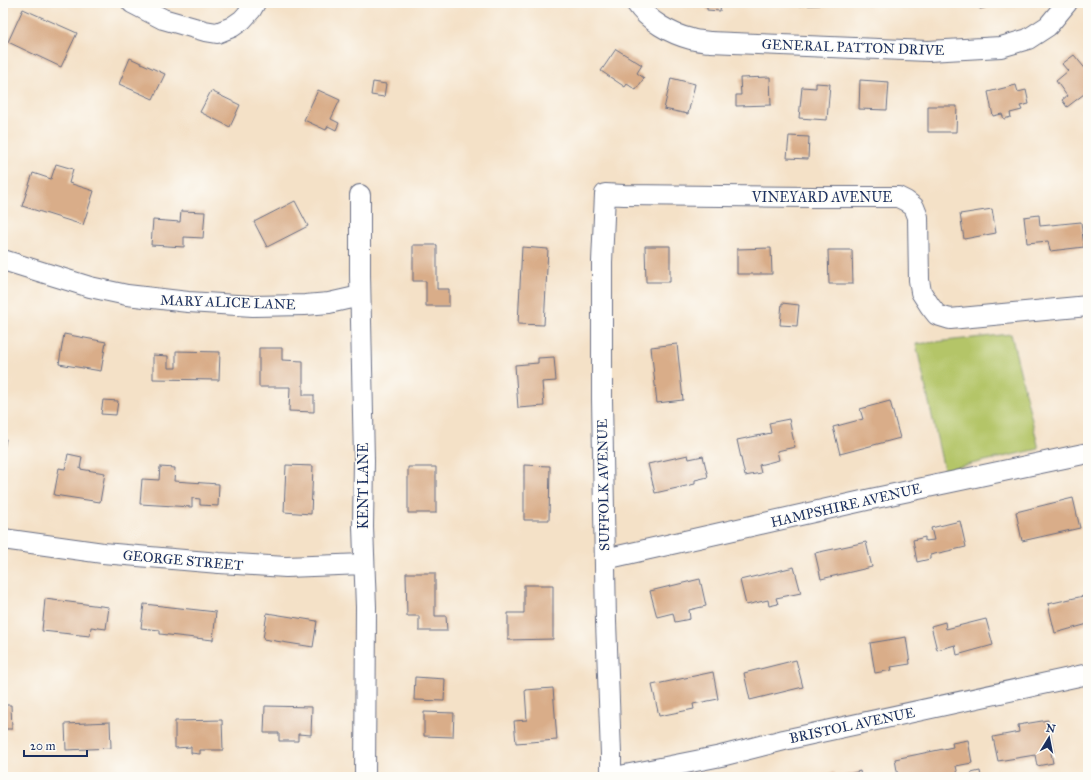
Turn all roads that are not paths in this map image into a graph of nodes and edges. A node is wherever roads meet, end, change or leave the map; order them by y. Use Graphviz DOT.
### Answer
graph roads {
  1 [pos="132,3"];
  2 [pos="255,3"];
  3 [pos="636,3"];
  4 [pos="1067,3"];
  5 [pos="605,194"];
  6 [pos="360,195"];
  7 [pos="3,260"];
  8 [pos="360,296"];
  9 [pos="1088,306"];
  10 [pos="1088,453"];
  11 [pos="3,539"];
  12 [pos="604,559"];
  13 [pos="364,564"];
  14 [pos="1088,674"];
  15 [pos="365,777"];
  16 [pos="611,777"];
  17 [pos="616,777"];
  1 -- 2 [label="street"];
  3 -- 4 [label="street, GENERAL PATTON DRIVE"];
  5 -- 9 [label="street, VINEYARD AVENUE"];
  5 -- 12 [label="street, SUFFOLK AVENUE"];
  6 -- 8 [label="street, KENT LANE"];
  7 -- 8 [label="street, MARY ALICE LANE"];
  8 -- 13 [label="street, KENT LANE"];
  10 -- 12 [label="street, HAMPSHIRE AVENUE"];
  11 -- 13 [label="street, GEORGE STREET"];
  12 -- 16 [label="street, SUFFOLK AVENUE"];
  13 -- 15 [label="street, KENT LANE"];
  14 -- 17 [label="street, BRISTOL AVENUE"];
}
